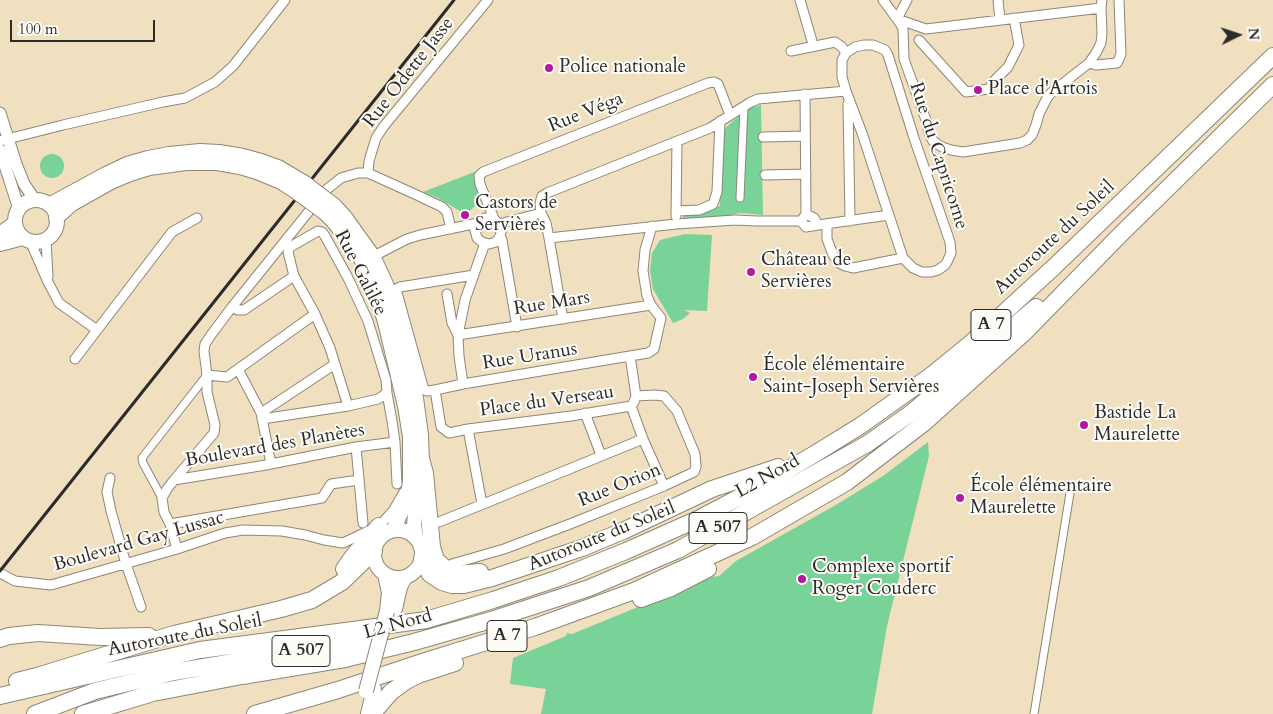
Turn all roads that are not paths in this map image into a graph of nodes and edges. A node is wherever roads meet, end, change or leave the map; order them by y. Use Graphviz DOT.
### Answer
graph roads {
  1 [pos="285,0"];
  2 [pos="488,0"];
  3 [pos="800,0"];
  4 [pos="883,0"];
  5 [pos="907,0"];
  6 [pos="998,0"];
  7 [pos="1119,0"];
  8 [pos="1101,4"];
  9 [pos="1014,18"];
  10 [pos="897,19"];
  11 [pos="1000,20"];
  12 [pos="926,28"];
  13 [pos="919,40"];
  14 [pos="812,41"];
  15 [pos="903,41"];
  16 [pos="791,51"];
  17 [pos="846,53"];
  18 [pos="1273,56"];
  19 [pos="1089,63"];
  20 [pos="1273,85"];
  21 [pos="805,94"];
  22 [pos="847,94"];
  23 [pos="744,106"];
  24 [pos="0,113"];
  25 [pos="730,115"];
  26 [pos="720,121"];
  27 [pos="805,136"];
  28 [pos="764,137"];
  29 [pos="4,140"];
  30 [pos="677,141"];
  31 [pos="0,150"];
  32 [pos="259,166"];
  33 [pos="368,173"];
  34 [pos="806,174"];
  35 [pos="765,175"];
  36 [pos="740,198"];
  37 [pos="35,200"];
  38 [pos="49,205"];
  39 [pos="677,211"];
  40 [pos="541,213"];
  41 [pos="889,215"];
  42 [pos="17,216"];
  43 [pos="804,217"];
  44 [pos="56,218"];
  45 [pos="197,218"];
  46 [pos="496,221"];
  47 [pos="850,221"];
  48 [pos="478,223"];
  49 [pos="676,224"];
  50 [pos="823,225"];
  51 [pos="652,226"];
  52 [pos="451,229"];
  53 [pos="0,234"];
  54 [pos="1121,234"];
  55 [pos="500,236"];
  56 [pos="549,238"];
  57 [pos="27,239"];
  58 [pos="46,239"];
  59 [pos="481,241"];
  60 [pos="0,244"];
  61 [pos="903,258"];
  62 [pos="368,259"];
  63 [pos="474,275"];
  64 [pos="294,276"];
  65 [pos="48,282"];
  66 [pos="447,294"];
  67 [pos="651,305"];
  68 [pos="232,306"];
  69 [pos="316,314"];
  70 [pos="563,319"];
  71 [pos="518,326"];
  72 [pos="97,330"];
  73 [pos="458,335"];
  74 [pos="630,356"];
  75 [pos="75,359"];
  76 [pos="335,364"];
  77 [pos="238,369"];
  78 [pos="207,375"];
  79 [pos="463,384"];
  80 [pos="435,390"];
  81 [pos="387,393"];
  82 [pos="636,396"];
  83 [pos="348,406"];
  84 [pos="631,406"];
  85 [pos="585,413"];
  86 [pos="262,416"];
  87 [pos="468,429"];
  88 [pos="643,439"];
  89 [pos="395,442"];
  90 [pos="356,447"];
  91 [pos="601,455"];
  92 [pos="813,456"];
  93 [pos="422,462"];
  94 [pos="271,464"];
  95 [pos="110,478"];
  96 [pos="174,480"];
  97 [pos="359,480"];
  98 [pos="404,482"];
  99 [pos="664,486"];
  100 [pos="1071,487"];
  101 [pos="162,498"];
  102 [pos="482,504"];
  103 [pos="439,522"];
  104 [pos="170,524"];
  105 [pos="378,526"];
  106 [pos="752,537"];
  107 [pos="416,538"];
  108 [pos="177,549"];
  109 [pos="374,551"];
  110 [pos="422,559"];
  111 [pos="546,560"];
  112 [pos="126,564"];
  113 [pos="452,564"];
  114 [pos="0,573"];
  115 [pos="385,574"];
  116 [pos="405,578"];
  117 [pos="330,589"];
  118 [pos="141,607"];
  119 [pos="391,610"];
  120 [pos="426,620"];
  121 [pos="174,634"];
  122 [pos="0,639"];
  123 [pos="0,685"];
  124 [pos="370,690"];
  125 [pos="0,696"];
  126 [pos="37,713"];
  127 [pos="83,714"];
  128 [pos="255,714"];
  129 [pos="360,714"];
  130 [pos="368,714"];
  131 [pos="372,714"];
  132 [pos="1034,714"];
  1 -- 29 [label="street"];
  2 -- 33 [label="street, Rue Odette Jasse"];
  3 -- 14 [label="street"];
  4 -- 10 [label="street"];
  5 -- 10 [label="street"];
  6 -- 11 [label="street"];
  7 -- 19 [label="street"];
  8 -- 9 [label="street"];
  8 -- 19 [label="street"];
  9 -- 11 [label="street"];
  9 -- 13 [label="street"];
  10 -- 12 [label="street"];
  10 -- 15 [label="street"];
  11 -- 12 [label="street"];
  12 -- 13 [label="street"];
  13 -- 15 [label="street"];
  15 -- 19 [label="street"];
  16 -- 17 [label="street"];
  17 -- 22 [label="street"];
  17 -- 61 [label="street, Rue du Capricorne"];
  18 -- 92 [label="highway, Autoroute du Soleil / A 7"];
  20 -- 54 [label="highway, A 7"];
  21 -- 22 [label="street"];
  21 -- 23 [label="street"];
  21 -- 27 [label="street"];
  22 -- 41 [label="street"];
  22 -- 47 [label="street"];
  23 -- 25 [label="street"];
  23 -- 36 [label="street"];
  24 -- 29 [label="street"];
  25 -- 26 [label="street"];
  25 -- 46 [label="street, Rue Véga"];
  26 -- 30 [label="street"];
  26 -- 39 [label="street"];
  27 -- 28 [label="street"];
  27 -- 34 [label="street"];
  29 -- 37 [label="street"];
  30 -- 39 [label="street"];
  30 -- 40 [label="street"];
  31 -- 42 [label="street"];
  32 -- 38 [label="main road"];
  32 -- 44 [label="main road"];
  32 -- 62 [label="main road, bridge"];
  33 -- 52 [label="street"];
  33 -- 68 [label="street"];
  34 -- 35 [label="street"];
  34 -- 43 [label="street"];
  37 -- 38 [label="main road"];
  37 -- 42 [label="main road"];
  38 -- 44 [label="main road"];
  39 -- 49 [label="street"];
  40 -- 46 [label="street"];
  40 -- 56 [label="street"];
  41 -- 47 [label="street"];
  41 -- 61 [label="street"];
  42 -- 53 [label="main road"];
  42 -- 57 [label="main road"];
  43 -- 49 [label="street"];
  43 -- 50 [label="street"];
  44 -- 58 [label="main road"];
  45 -- 72 [label="street"];
  46 -- 48 [label="street"];
  46 -- 55 [label="street"];
  47 -- 50 [label="street"];
  48 -- 52 [label="street"];
  48 -- 59 [label="street"];
  49 -- 51 [label="street"];
  50 -- 61 [label="street"];
  51 -- 56 [label="street"];
  51 -- 67 [label="street"];
  52 -- 59 [label="street"];
  52 -- 62 [label="street"];
  54 -- 106 [label="highway, A 7"];
  54 -- 127 [label="highway, L2 Nord / A 507"];
  55 -- 59 [label="street"];
  55 -- 71 [label="street"];
  56 -- 70 [label="street"];
  57 -- 58 [label="main road"];
  57 -- 60 [label="main road"];
  57 -- 65 [label="street"];
  58 -- 65 [label="street"];
  59 -- 63 [label="street"];
  62 -- 93 [label="main road"];
  62 -- 98 [label="main road"];
  63 -- 73 [label="street"];
  63 -- 80 [label="street"];
  64 -- 68 [label="street"];
  64 -- 69 [label="street"];
  64 -- 81 [label="street, Rue Galilée"];
  65 -- 72 [label="street"];
  66 -- 73 [label="street"];
  67 -- 70 [label="street, Rue Mars"];
  67 -- 74 [label="street, Rue Uranus"];
  68 -- 78 [label="street"];
  69 -- 76 [label="street"];
  69 -- 77 [label="street"];
  70 -- 71 [label="street, Rue Mars"];
  71 -- 73 [label="street, Rue Mars"];
  72 -- 75 [label="street"];
  73 -- 79 [label="street"];
  74 -- 79 [label="street, Rue Uranus"];
  74 -- 82 [label="street"];
  76 -- 83 [label="street"];
  76 -- 86 [label="street"];
  77 -- 78 [label="street"];
  77 -- 86 [label="street"];
  78 -- 96 [label="street"];
  78 -- 101 [label="street"];
  79 -- 80 [label="street, Rue Uranus"];
  80 -- 87 [label="street, Place du Verseau"];
  81 -- 83 [label="street"];
  81 -- 89 [label="street, Rue Galilée"];
  82 -- 84 [label="street"];
  82 -- 99 [label="street, Rue Orion"];
  83 -- 86 [label="street"];
  84 -- 85 [label="street, Place du Verseau"];
  84 -- 88 [label="street"];
  85 -- 87 [label="street, Place du Verseau"];
  85 -- 91 [label="street"];
  86 -- 94 [label="street"];
  87 -- 102 [label="street"];
  88 -- 91 [label="street"];
  88 -- 99 [label="street"];
  89 -- 90 [label="street, Boulevard des Planètes"];
  89 -- 98 [label="street, Rue Galilée"];
  90 -- 94 [label="street, Boulevard des Planètes"];
  90 -- 97 [label="street"];
  91 -- 102 [label="street"];
  92 -- 111 [label="highway"];
  92 -- 120 [label="highway, Autoroute du Soleil / A 7"];
  93 -- 107 [label="main road"];
  93 -- 111 [label="highway"];
  94 -- 96 [label="street, Boulevard des Planètes"];
  95 -- 112 [label="street"];
  96 -- 101 [label="street, Boulevard des Planètes"];
  97 -- 104 [label="street"];
  97 -- 105 [label="street"];
  98 -- 105 [label="main road"];
  99 -- 113 [label="street, Rue Orion"];
  100 -- 132 [label="street"];
  101 -- 104 [label="street"];
  102 -- 103 [label="street"];
  104 -- 108 [label="street"];
  105 -- 107 [label="main road"];
  105 -- 108 [label="street, Boulevard Gay Lussac"];
  105 -- 109 [label="main road"];
  105 -- 117 [label="highway"];
  106 -- 128 [label="highway, A 7"];
  106 -- 131 [label="highway"];
  107 -- 110 [label="main road"];
  108 -- 112 [label="street, Boulevard Gay Lussac"];
  109 -- 115 [label="main road"];
  109 -- 117 [label="highway"];
  110 -- 111 [label="highway"];
  110 -- 116 [label="main road"];
  112 -- 114 [label="street, Boulevard Gay Lussac"];
  112 -- 118 [label="street"];
  115 -- 116 [label="main road"];
  115 -- 119 [label="main road"];
  116 -- 119 [label="main road"];
  117 -- 121 [label="highway"];
  119 -- 124 [label="main road"];
  120 -- 125 [label="highway, Autoroute du Soleil / A 7"];
  120 -- 126 [label="highway, L2 Nord / A 507"];
  121 -- 122 [label="highway"];
  121 -- 123 [label="highway"];
  124 -- 129 [label="main road"];
  124 -- 130 [label="main road"];
}
